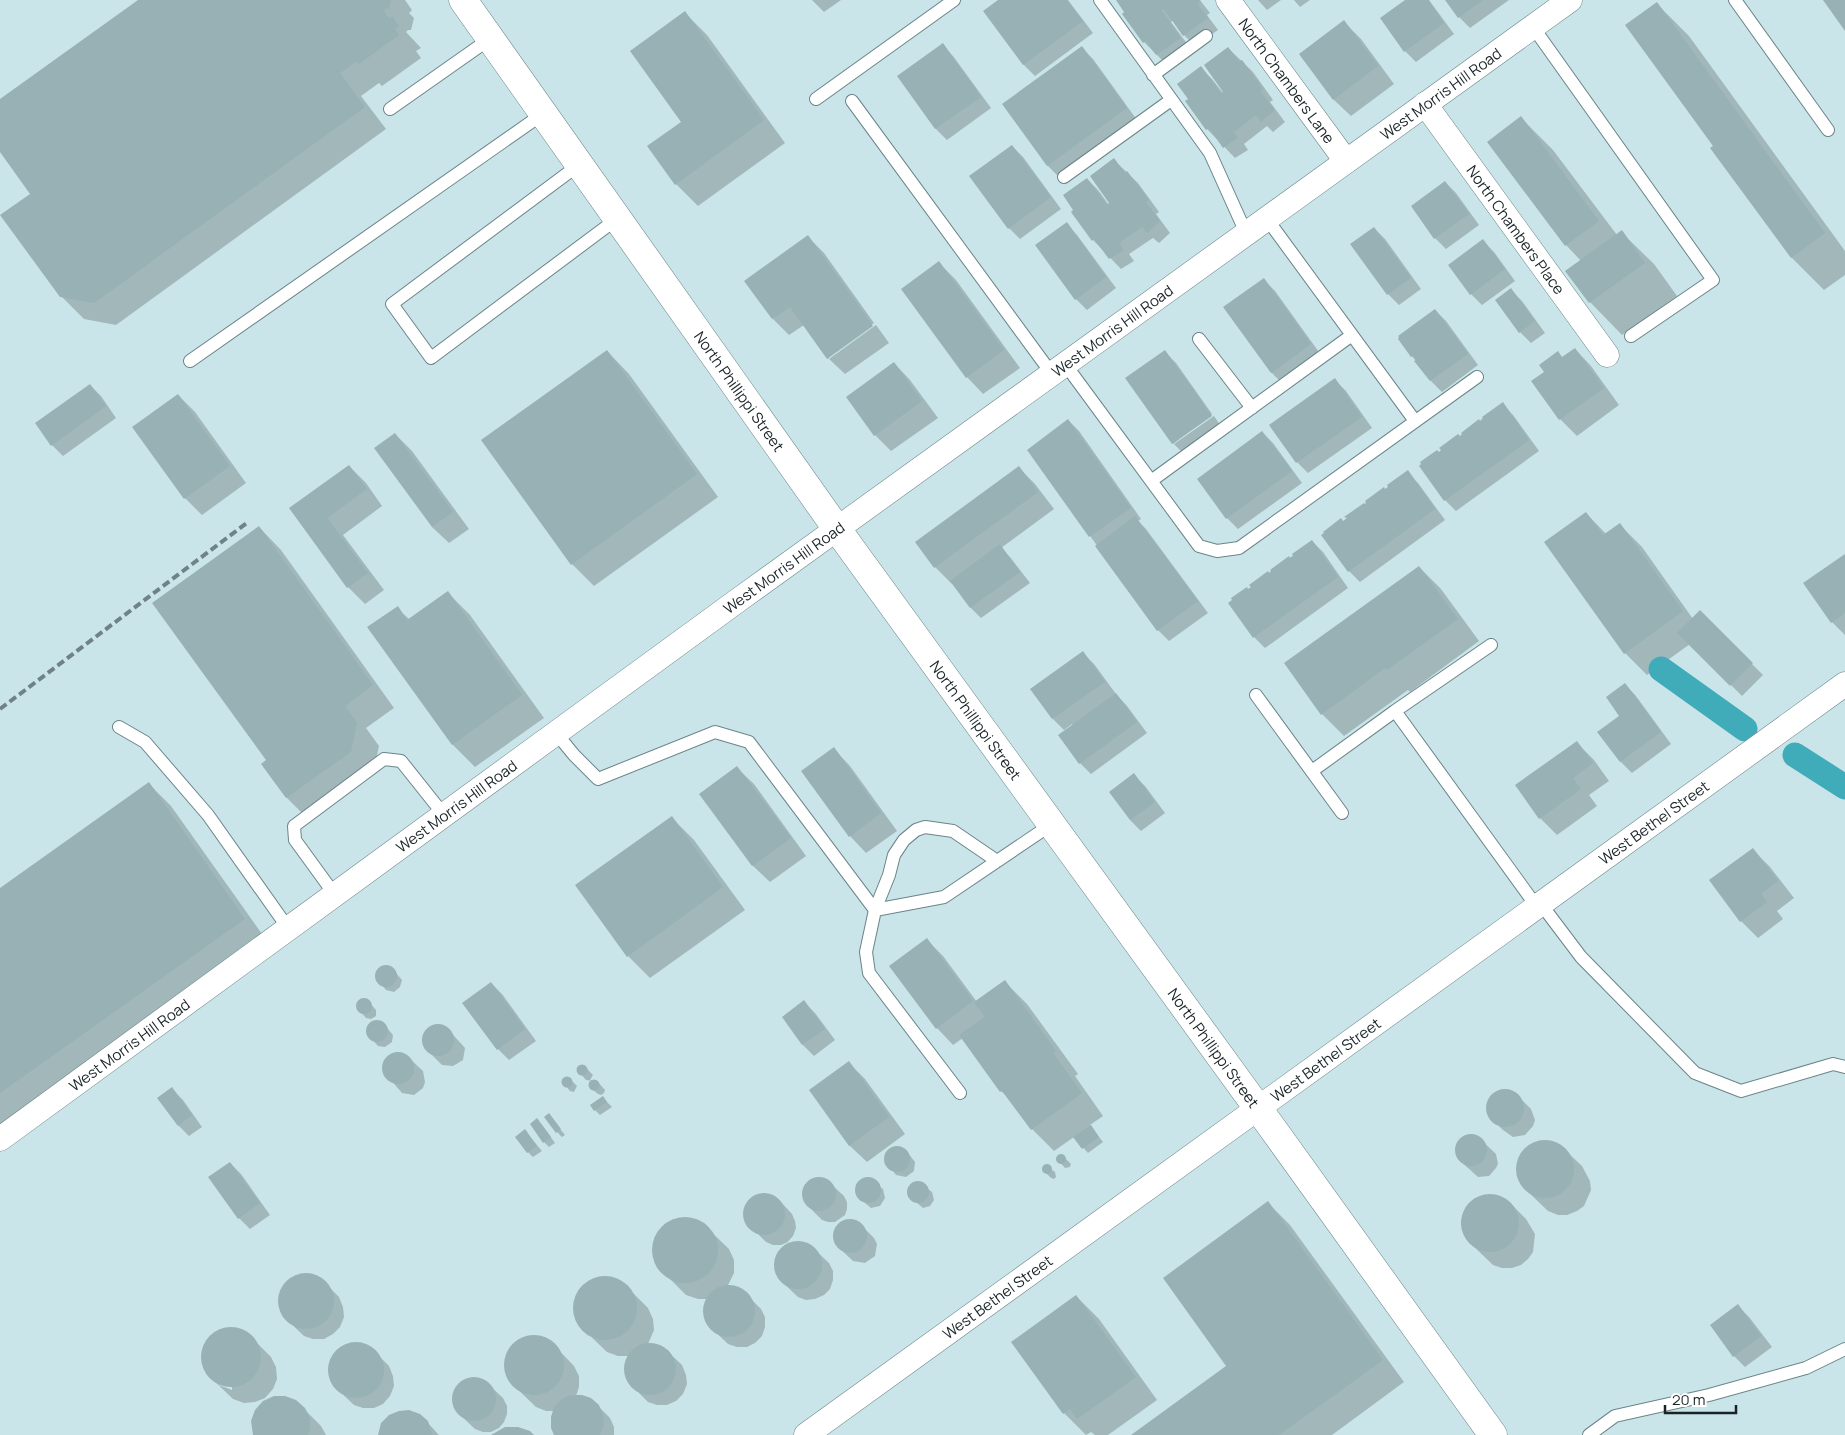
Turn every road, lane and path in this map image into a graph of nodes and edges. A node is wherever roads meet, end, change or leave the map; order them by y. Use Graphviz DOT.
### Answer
graph roads {
  1 [pos="463,0"];
  2 [pos="954,0"];
  3 [pos="1100,0"];
  4 [pos="1228,0"];
  5 [pos="1570,0"];
  6 [pos="1735,0"];
  7 [pos="1533,27"];
  8 [pos="1206,36"];
  9 [pos="491,38"];
  10 [pos="1153,75"];
  11 [pos="816,99"];
  12 [pos="1172,100"];
  13 [pos="852,101"];
  14 [pos="1425,104"];
  15 [pos="390,108"];
  16 [pos="544,113"];
  17 [pos="1828,130"];
  18 [pos="1346,161"];
  19 [pos="580,164"];
  20 [pos="1064,177"];
  21 [pos="618,218"];
  22 [pos="1267,219"];
  23 [pos="1246,233"];
  24 [pos="1352,335"];
  25 [pos="1631,336"];
  26 [pos="1199,339"];
  27 [pos="1607,355"];
  28 [pos="190,361"];
  29 [pos="1058,369"];
  30 [pos="1477,377"];
  31 [pos="1252,408"];
  32 [pos="1415,421"];
  33 [pos="1151,481"];
  34 [pos="837,529"];
  35 [pos="1491,645"];
  36 [pos="1845,684"];
  37 [pos="1256,695"];
  38 [pos="1395,711"];
  39 [pos="119,727"];
  40 [pos="556,733"];
  41 [pos="1312,771"];
  42 [pos="1342,813"];
  43 [pos="444,814"];
  44 [pos="1052,824"];
  45 [pos="997,861"];
  46 [pos="335,895"];
  47 [pos="1539,905"];
  48 [pos="875,910"];
  49 [pos="288,928"];
  50 [pos="1845,1068"];
  51 [pos="960,1094"];
  52 [pos="1258,1108"];
  53 [pos="0,1139"];
  54 [pos="1845,1349"];
  55 [pos="806,1435"];
  56 [pos="1493,1435"];
  57 [pos="1589,1435"];
  1 -- 9 [label="street, North Phillippi Street"];
  2 -- 11 [label="lane"];
  3 -- 10 [label="lane"];
  4 -- 18 [label="street, North Chambers Lane"];
  5 -- 7 [label="street, West Morris Hill Road"];
  6 -- 17 [label="lane"];
  7 -- 14 [label="street, West Morris Hill Road"];
  7 -- 25 [label="lane"];
  8 -- 10 [label="lane"];
  9 -- 15 [label="lane"];
  9 -- 16 [label="street, North Phillippi Street"];
  10 -- 12 [label="lane"];
  12 -- 20 [label="lane"];
  12 -- 23 [label="lane"];
  13 -- 29 [label="lane"];
  14 -- 18 [label="street, West Morris Hill Road"];
  14 -- 27 [label="street, North Chambers Place"];
  16 -- 19 [label="street, North Phillippi Street"];
  16 -- 28 [label="lane"];
  18 -- 22 [label="street, West Morris Hill Road"];
  19 -- 21 [label="street, North Phillippi Street"];
  19 -- 21 [label="lane"];
  21 -- 34 [label="street, North Phillippi Street"];
  22 -- 23 [label="street, West Morris Hill Road"];
  22 -- 24 [label="lane"];
  23 -- 29 [label="street, West Morris Hill Road"];
  24 -- 31 [label="lane"];
  24 -- 32 [label="lane"];
  26 -- 31 [label="lane"];
  29 -- 33 [label="lane"];
  29 -- 34 [label="street, West Morris Hill Road"];
  30 -- 32 [label="lane"];
  31 -- 33 [label="lane"];
  32 -- 33 [label="lane"];
  34 -- 40 [label="street, West Morris Hill Road"];
  34 -- 44 [label="street, North Phillippi Street"];
  35 -- 38 [label="lane"];
  36 -- 47 [label="street, West Bethel Street"];
  37 -- 41 [label="lane"];
  38 -- 41 [label="lane"];
  38 -- 47 [label="lane"];
  39 -- 49 [label="lane"];
  40 -- 43 [label="street, West Morris Hill Road"];
  40 -- 48 [label="lane"];
  41 -- 42 [label="lane"];
  43 -- 46 [label="street, West Morris Hill Road"];
  43 -- 46 [label="lane"];
  44 -- 45 [label="lane"];
  44 -- 52 [label="street, North Phillippi Street"];
  45 -- 48 [label="lane"];
  45 -- 48 [label="lane"];
  46 -- 49 [label="street, West Morris Hill Road"];
  47 -- 50 [label="lane"];
  47 -- 52 [label="street, West Bethel Street"];
  48 -- 51 [label="lane"];
  49 -- 53 [label="street, West Morris Hill Road"];
  52 -- 55 [label="street, West Bethel Street"];
  52 -- 56 [label="street, North Phillippi Street"];
  54 -- 57 [label="lane"];
}
